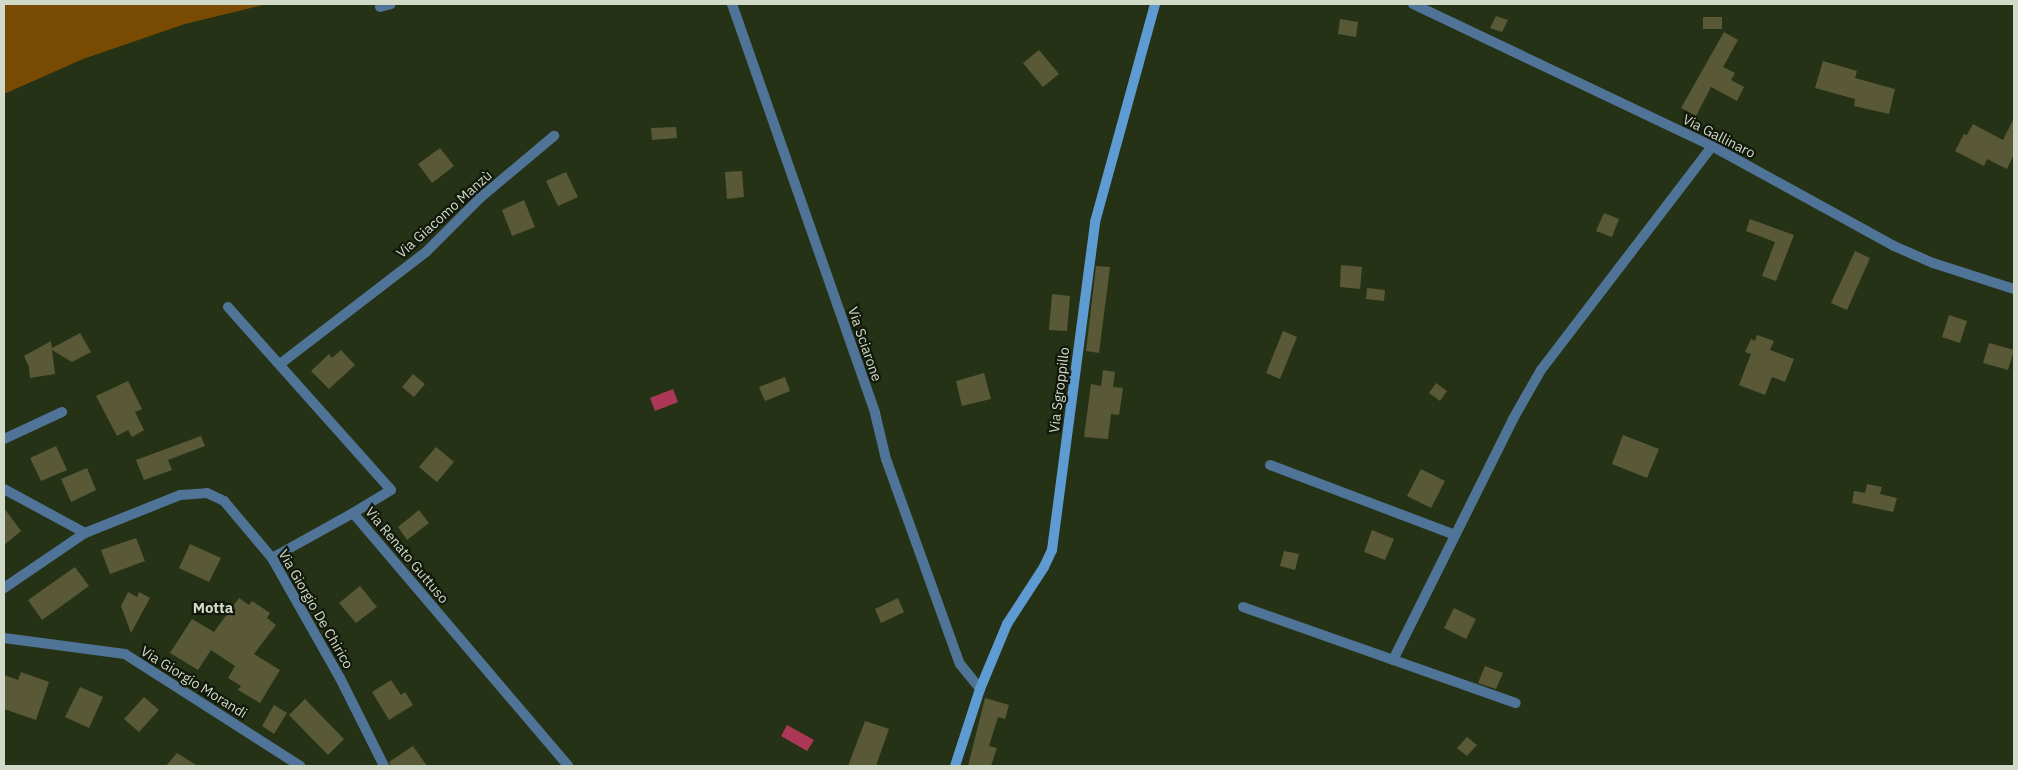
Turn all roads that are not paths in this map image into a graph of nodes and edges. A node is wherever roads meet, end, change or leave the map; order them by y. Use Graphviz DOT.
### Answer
graph roads {
  1 [pos="391,4"];
  2 [pos="732,4"];
  3 [pos="1156,4"];
  4 [pos="1413,4"];
  5 [pos="380,7"];
  6 [pos="554,136"];
  7 [pos="1712,146"];
  8 [pos="2014,289"];
  9 [pos="228,307"];
  10 [pos="280,364"];
  11 [pos="62,412"];
  12 [pos="4,439"];
  13 [pos="1270,465"];
  14 [pos="4,489"];
  15 [pos="353,513"];
  16 [pos="85,533"];
  17 [pos="1455,535"];
  18 [pos="272,558"];
  19 [pos="4,588"];
  20 [pos="1242,607"];
  21 [pos="4,638"];
  22 [pos="1393,660"];
  23 [pos="980,690"];
  24 [pos="1516,703"];
  25 [pos="300,766"];
  26 [pos="384,766"];
  27 [pos="568,766"];
  28 [pos="956,766"];
  1 -- 5 [label="street"];
  2 -- 23 [label="street, Via Sciarone"];
  3 -- 23 [label="main road, Via Sgroppillo"];
  4 -- 7 [label="street, Via Gallinaro"];
  6 -- 10 [label="street, Via Giacomo Manzù"];
  7 -- 8 [label="street, Via Gallinaro"];
  7 -- 17 [label="street"];
  9 -- 10 [label="street, Via Renato Guttuso"];
  10 -- 15 [label="street, Via Renato Guttuso"];
  11 -- 12 [label="street"];
  13 -- 17 [label="street"];
  14 -- 16 [label="street"];
  15 -- 18 [label="street"];
  15 -- 27 [label="street, Via Renato Guttuso"];
  16 -- 18 [label="street, Via Giorgio De Chirico"];
  16 -- 19 [label="street"];
  17 -- 22 [label="street"];
  18 -- 26 [label="street, Via Giorgio De Chirico"];
  20 -- 22 [label="street"];
  21 -- 25 [label="street, Via Giorgio Morandi"];
  22 -- 24 [label="street"];
  23 -- 28 [label="main road, Via Sgroppillo"];
}
